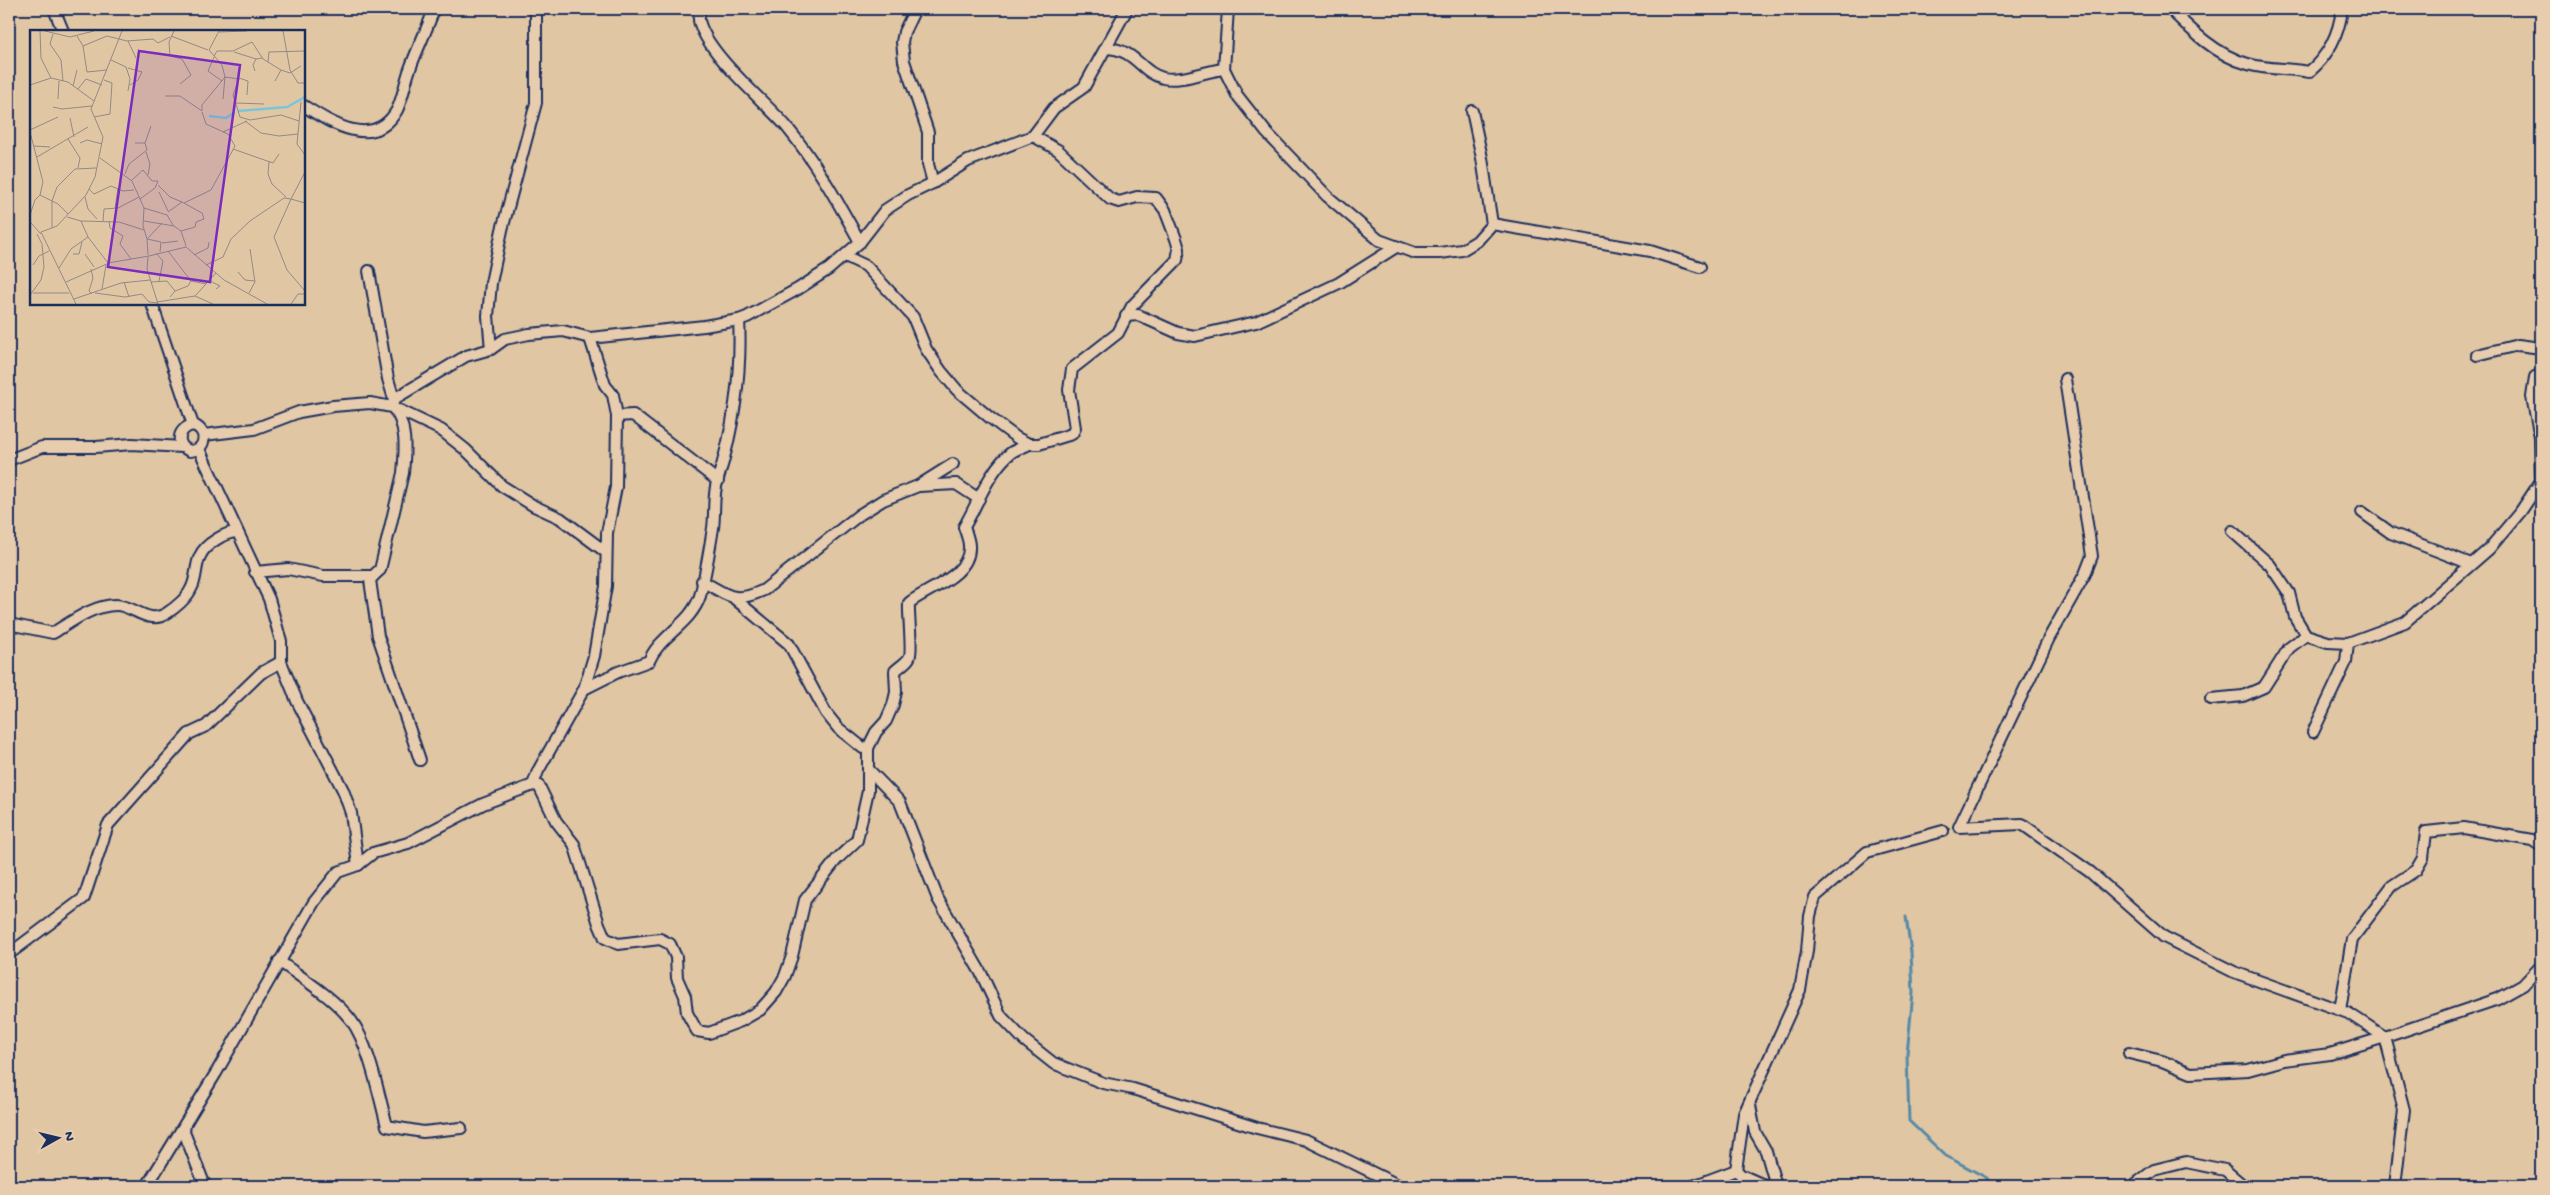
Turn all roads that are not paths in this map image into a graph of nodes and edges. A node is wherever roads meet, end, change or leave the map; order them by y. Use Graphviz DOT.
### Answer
graph roads {
  1 [pos="54,9"];
  2 [pos="434,9"];
  3 [pos="536,9"];
  4 [pos="699,9"];
  5 [pos="915,9"];
  6 [pos="1127,9"];
  7 [pos="1228,9"];
  8 [pos="2170,9"];
  9 [pos="2342,9"];
  10 [pos="63,30"];
  11 [pos="1106,48"];
  12 [pos="1224,69"];
  13 [pos="305,107"];
  14 [pos="1472,111"];
  15 [pos="1033,136"];
  16 [pos="933,183"];
  17 [pos="1492,224"];
  18 [pos="860,242"];
  19 [pos="1396,247"];
  20 [pos="845,256"];
  21 [pos="1700,267"];
  22 [pos="369,271"];
  23 [pos="152,305"];
  24 [pos="1126,316"];
  25 [pos="739,320"];
  26 [pos="590,338"];
  27 [pos="2541,348"];
  28 [pos="490,350"];
  29 [pos="2477,355"];
  30 [pos="2541,374"];
  31 [pos="2065,379"];
  32 [pos="394,406"];
  33 [pos="617,416"];
  34 [pos="193,425"];
  35 [pos="204,435"];
  36 [pos="1029,444"];
  37 [pos="182,446"];
  38 [pos="199,448"];
  39 [pos="9,460"];
  40 [pos="953,464"];
  41 [pos="718,481"];
  42 [pos="918,486"];
  43 [pos="979,499"];
  44 [pos="2362,512"];
  45 [pos="2232,531"];
  46 [pos="238,532"];
  47 [pos="606,552"];
  48 [pos="2471,564"];
  49 [pos="380,570"];
  50 [pos="255,572"];
  51 [pos="702,581"];
  52 [pos="735,599"];
  53 [pos="9,624"];
  54 [pos="2306,635"];
  55 [pos="2348,643"];
  56 [pos="281,662"];
  57 [pos="584,689"];
  58 [pos="2210,699"];
  59 [pos="2313,732"];
  60 [pos="868,748"];
  61 [pos="420,760"];
  62 [pos="868,770"];
  63 [pos="533,785"];
  64 [pos="1943,831"];
  65 [pos="2541,846"];
  66 [pos="358,865"];
  67 [pos="9,954"];
  68 [pos="280,961"];
  69 [pos="2541,966"];
  70 [pos="2340,1010"];
  71 [pos="2385,1038"];
  72 [pos="2128,1053"];
  73 [pos="1750,1106"];
  74 [pos="185,1123"];
  75 [pos="460,1128"];
  76 [pos="1736,1170"];
  77 [pos="147,1186"];
  78 [pos="205,1186"];
  79 [pos="1400,1186"];
  80 [pos="1693,1186"];
  81 [pos="1766,1186"];
  82 [pos="1776,1186"];
  83 [pos="2133,1186"];
  84 [pos="2244,1186"];
  85 [pos="2396,1186"];
  1 -- 10 [label="street"];
  2 -- 13 [label="street"];
  3 -- 28 [label="street"];
  4 -- 18 [label="street"];
  5 -- 16 [label="street"];
  6 -- 11 [label="street"];
  7 -- 12 [label="street"];
  8 -- 9 [label="street"];
  11 -- 12 [label="street"];
  11 -- 15 [label="street"];
  12 -- 19 [label="street"];
  14 -- 17 [label="street"];
  15 -- 16 [label="street"];
  15 -- 24 [label="street"];
  16 -- 18 [label="street"];
  17 -- 19 [label="street"];
  17 -- 21 [label="street"];
  18 -- 20 [label="street"];
  19 -- 24 [label="street"];
  20 -- 25 [label="street"];
  20 -- 36 [label="street"];
  22 -- 32 [label="street"];
  23 -- 34 [label="street"];
  24 -- 36 [label="street"];
  25 -- 26 [label="street"];
  25 -- 41 [label="street"];
  26 -- 28 [label="street"];
  26 -- 33 [label="street"];
  27 -- 29 [label="street"];
  28 -- 32 [label="street"];
  30 -- 48 [label="street"];
  31 -- 70 [label="street"];
  32 -- 35 [label="street"];
  32 -- 47 [label="street"];
  32 -- 49 [label="street"];
  33 -- 41 [label="street"];
  33 -- 47 [label="street"];
  34 -- 35 [label="street"];
  34 -- 37 [label="street"];
  35 -- 38 [label="street"];
  36 -- 43 [label="street"];
  37 -- 38 [label="street"];
  37 -- 39 [label="street"];
  38 -- 46 [label="street"];
  40 -- 42 [label="street"];
  41 -- 51 [label="street"];
  42 -- 43 [label="street"];
  42 -- 52 [label="street"];
  43 -- 60 [label="street"];
  44 -- 48 [label="street"];
  45 -- 54 [label="street"];
  46 -- 50 [label="street"];
  46 -- 53 [label="street"];
  47 -- 57 [label="street"];
  48 -- 55 [label="street"];
  49 -- 50 [label="street"];
  49 -- 61 [label="street"];
  50 -- 56 [label="street"];
  51 -- 52 [label="street"];
  51 -- 57 [label="street"];
  52 -- 60 [label="street"];
  54 -- 55 [label="street"];
  54 -- 58 [label="street"];
  55 -- 59 [label="street"];
  56 -- 66 [label="street"];
  56 -- 67 [label="street"];
  57 -- 63 [label="street"];
  60 -- 62 [label="street"];
  62 -- 63 [label="street"];
  62 -- 79 [label="street"];
  63 -- 66 [label="street"];
  64 -- 73 [label="street"];
  65 -- 70 [label="street"];
  66 -- 68 [label="street"];
  68 -- 74 [label="street"];
  68 -- 75 [label="street"];
  69 -- 71 [label="street"];
  70 -- 71 [label="street"];
  71 -- 72 [label="street"];
  71 -- 85 [label="street"];
  73 -- 76 [label="street"];
  73 -- 82 [label="street"];
  74 -- 77 [label="street"];
  74 -- 78 [label="street"];
  76 -- 80 [label="street"];
  76 -- 81 [label="street"];
  83 -- 84 [label="street"];
}
